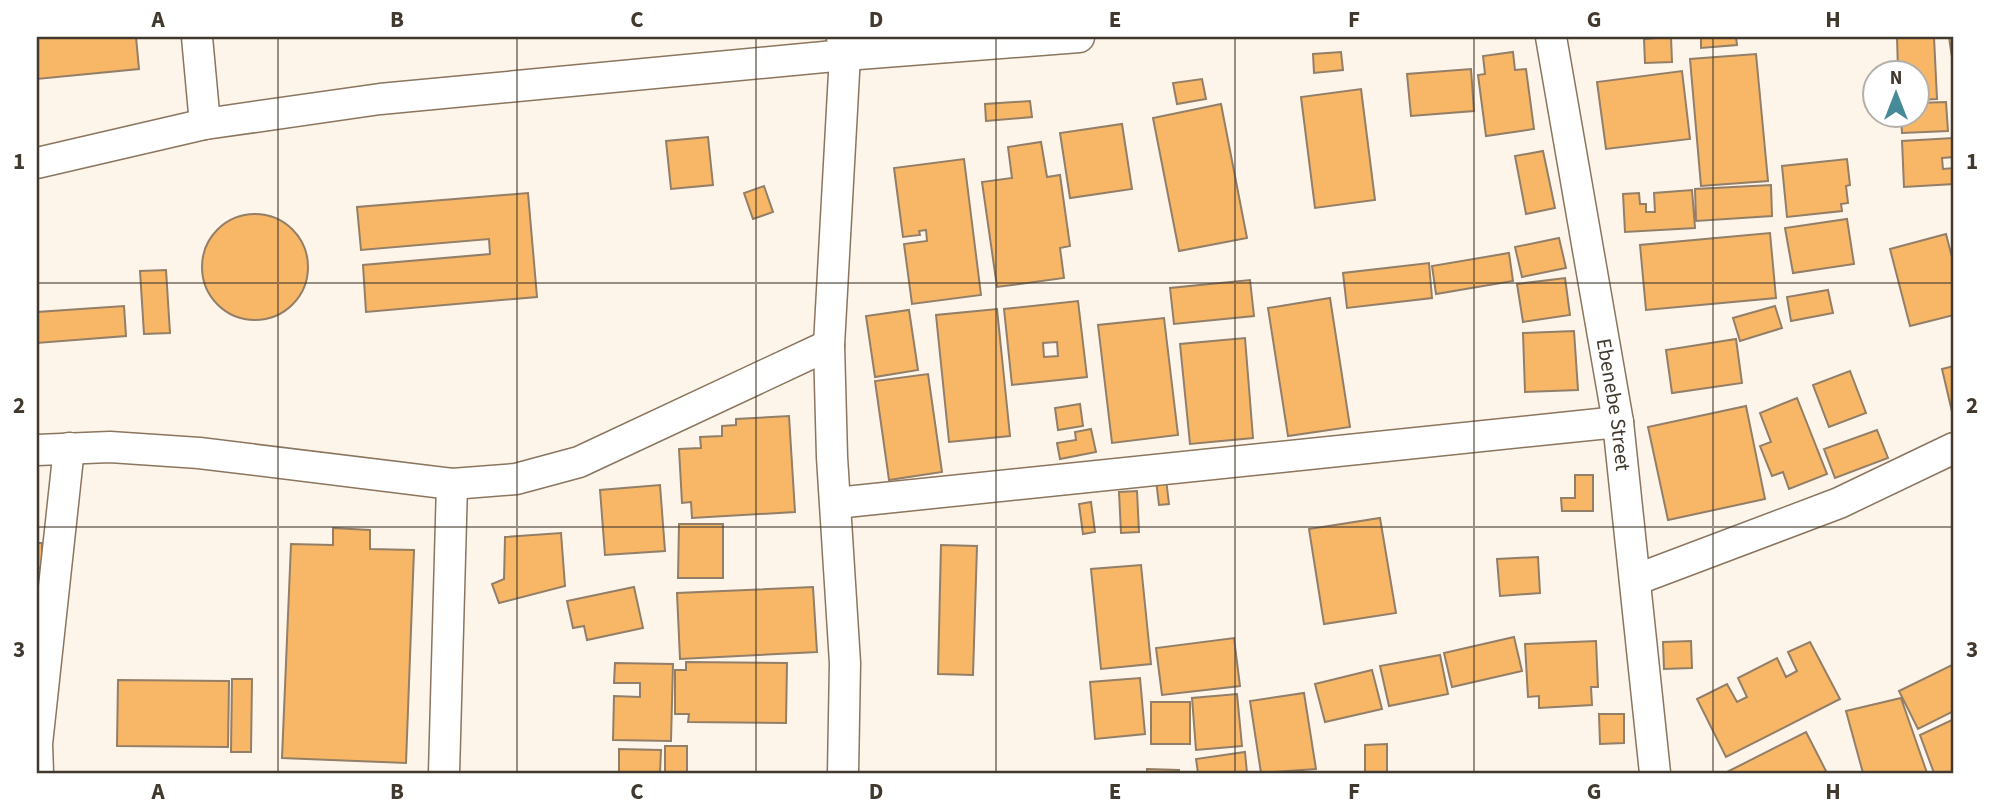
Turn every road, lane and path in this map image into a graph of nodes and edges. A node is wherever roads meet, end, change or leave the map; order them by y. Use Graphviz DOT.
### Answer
graph roads {
  1 [pos="197,37"];
  2 [pos="1079,37"];
  3 [pos="1551,37"];
  4 [pos="843,46"];
  5 [pos="205,124"];
  6 [pos="37,163"];
  7 [pos="829,345"];
  8 [pos="1618,422"];
  9 [pos="69,448"];
  10 [pos="1954,448"];
  11 [pos="37,450"];
  12 [pos="452,484"];
  13 [pos="835,503"];
  14 [pos="1635,580"];
  15 [pos="37,744"];
  16 [pos="38,773"];
  17 [pos="444,773"];
  18 [pos="843,773"];
  19 [pos="1655,773"];
  1 -- 5 [label="street"];
  2 -- 4 [label="street"];
  3 -- 8 [label="street, Ebenebe Street"];
  4 -- 5 [label="street"];
  4 -- 7 [label="street"];
  5 -- 6 [label="street"];
  7 -- 12 [label="street"];
  7 -- 13 [label="street"];
  8 -- 13 [label="street"];
  8 -- 14 [label="street, Ebenebe Street"];
  9 -- 11 [label="street"];
  9 -- 12 [label="street"];
  9 -- 15 [label="street"];
  10 -- 14 [label="street"];
  12 -- 17 [label="street"];
  13 -- 18 [label="street"];
  14 -- 19 [label="street, Ebenebe Street"];
  15 -- 16 [label="street"];
}
